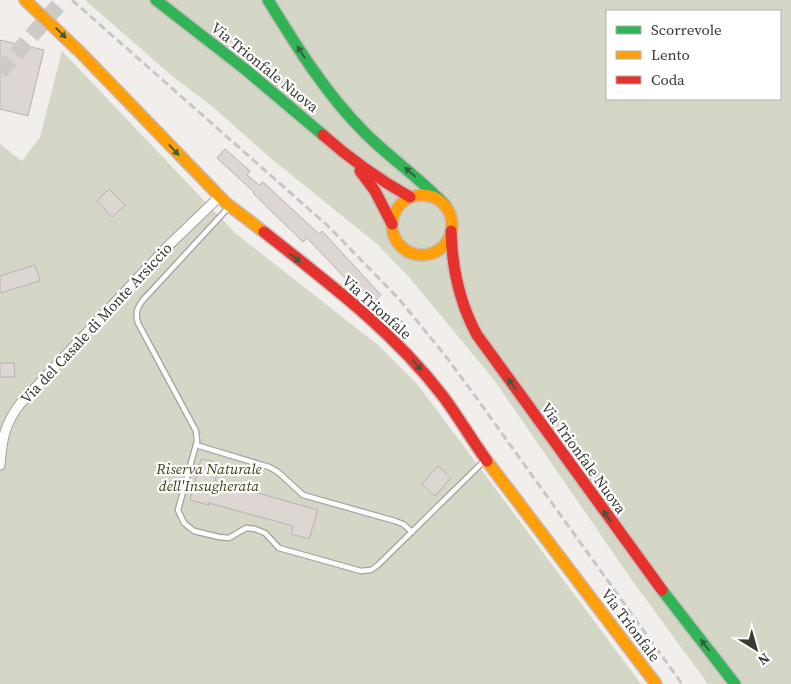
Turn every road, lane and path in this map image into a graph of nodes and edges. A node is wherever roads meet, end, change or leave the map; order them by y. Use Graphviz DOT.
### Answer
graph roads {
  1 [pos="25,0"];
  2 [pos="156,0"];
  3 [pos="268,0"];
  4 [pos="352,160"];
  5 [pos="219,196"];
  6 [pos="410,197"];
  7 [pos="445,205"];
  8 [pos="229,206"];
  9 [pos="392,224"];
  10 [pos="451,231"];
  11 [pos="196,445"];
  12 [pos="486,460"];
  13 [pos="0,465"];
  14 [pos="412,532"];
  15 [pos="656,684"];
  16 [pos="735,684"];
  1 -- 5 [label="main road, Via Trionfale, one-way"];
  2 -- 4 [label="main road, Via Trionfale Nuova"];
  7 -- 3 [label="main road, one-way"];
  4 -- 6 [label="main road, Via Trionfale Nuova"];
  4 -- 9 [label="main road, Via Trionfale Nuova"];
  5 -- 8 [label="main road, Via Trionfale"];
  5 -- 13 [label="street, Via del Casale di Monte Arsiccio"];
  6 -- 7 [label="main road"];
  6 -- 9 [label="main road"];
  7 -- 10 [label="main road"];
  8 -- 11 [label="lane"];
  8 -- 12 [label="main road, Via Trionfale, one-way"];
  9 -- 10 [label="main road"];
  16 -- 10 [label="main road, Via Trionfale Nuova, one-way"];
  11 -- 14 [label="lane"];
  11 -- 14 [label="lane"];
  12 -- 14 [label="lane"];
  12 -- 15 [label="main road, Via Trionfale"];
}
